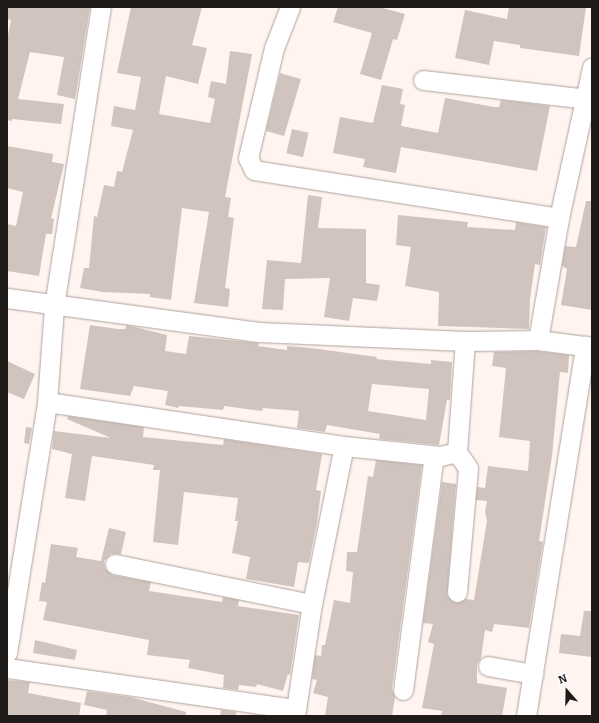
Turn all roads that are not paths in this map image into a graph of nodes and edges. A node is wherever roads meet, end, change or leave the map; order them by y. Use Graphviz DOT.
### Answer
graph roads {
  1 [pos="101,7"];
  2 [pos="290,7"];
  3 [pos="592,68"];
  4 [pos="423,80"];
  5 [pos="587,99"];
  6 [pos="559,218"];
  7 [pos="7,298"];
  8 [pos="54,306"];
  9 [pos="538,340"];
  10 [pos="465,341"];
  11 [pos="589,347"];
  12 [pos="47,402"];
  13 [pos="344,446"];
  14 [pos="457,452"];
  15 [pos="434,456"];
  16 [pos="115,564"];
  17 [pos="457,592"];
  18 [pos="312,604"];
  19 [pos="7,653"];
  20 [pos="488,666"];
  21 [pos="7,668"];
  22 [pos="533,674"];
  23 [pos="403,690"];
  24 [pos="295,713"];
  25 [pos="526,716"];
  1 -- 8 [label="street"];
  2 -- 6 [label="street"];
  3 -- 5 [label="street"];
  4 -- 5 [label="street"];
  5 -- 6 [label="street"];
  6 -- 9 [label="street"];
  7 -- 8 [label="street"];
  8 -- 10 [label="street"];
  8 -- 12 [label="street"];
  9 -- 10 [label="street"];
  9 -- 11 [label="street"];
  10 -- 14 [label="street"];
  11 -- 22 [label="street"];
  12 -- 13 [label="street"];
  12 -- 19 [label="street"];
  13 -- 15 [label="street"];
  13 -- 18 [label="street"];
  14 -- 15 [label="street"];
  14 -- 17 [label="street"];
  15 -- 23 [label="street"];
  16 -- 18 [label="street"];
  18 -- 24 [label="street"];
  20 -- 22 [label="street"];
  21 -- 24 [label="street"];
  22 -- 25 [label="street"];
}
